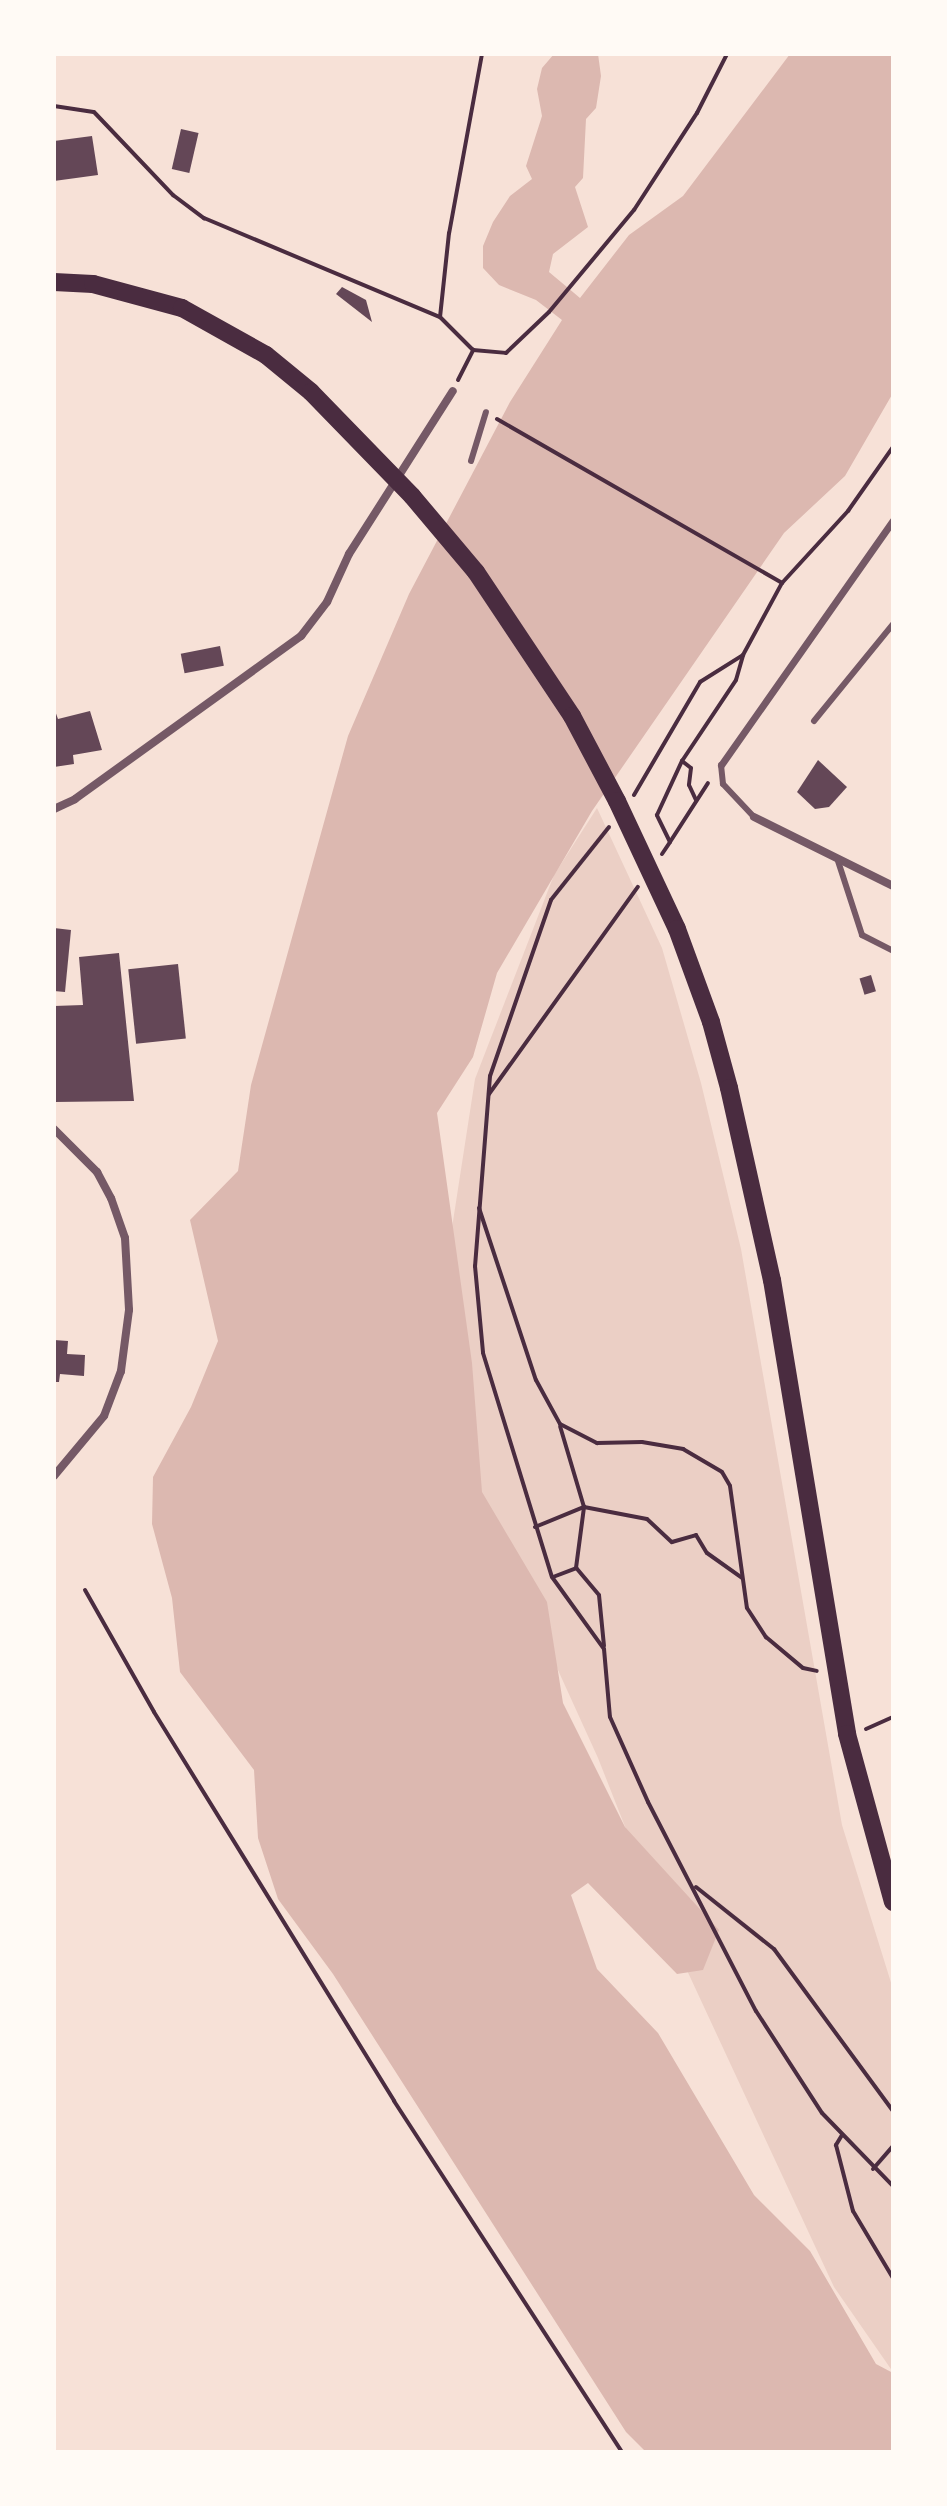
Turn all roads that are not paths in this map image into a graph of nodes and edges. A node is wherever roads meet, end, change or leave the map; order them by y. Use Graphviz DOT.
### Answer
graph roads {
  1 [pos="54,282"];
  2 [pos="453,391"];
  3 [pos="486,412"];
  4 [pos="471,461"];
  5 [pos="893,520"];
  6 [pos="893,624"];
  7 [pos="814,721"];
  8 [pos="721,765"];
  9 [pos="54,809"];
  10 [pos="754,817"];
  11 [pos="838,861"];
  12 [pos="893,886"];
  13 [pos="893,951"];
  14 [pos="54,1129"];
  15 [pos="54,1476"];
  16 [pos="893,1902"];
  1 -- 16 [label="main road"];
  2 -- 9 [label="street"];
  3 -- 4 [label="lane"];
  5 -- 8 [label="street"];
  6 -- 7 [label="lane"];
  8 -- 10 [label="lane"];
  10 -- 11 [label="street"];
  11 -- 12 [label="street"];
  11 -- 13 [label="lane"];
  14 -- 15 [label="street"];
}
